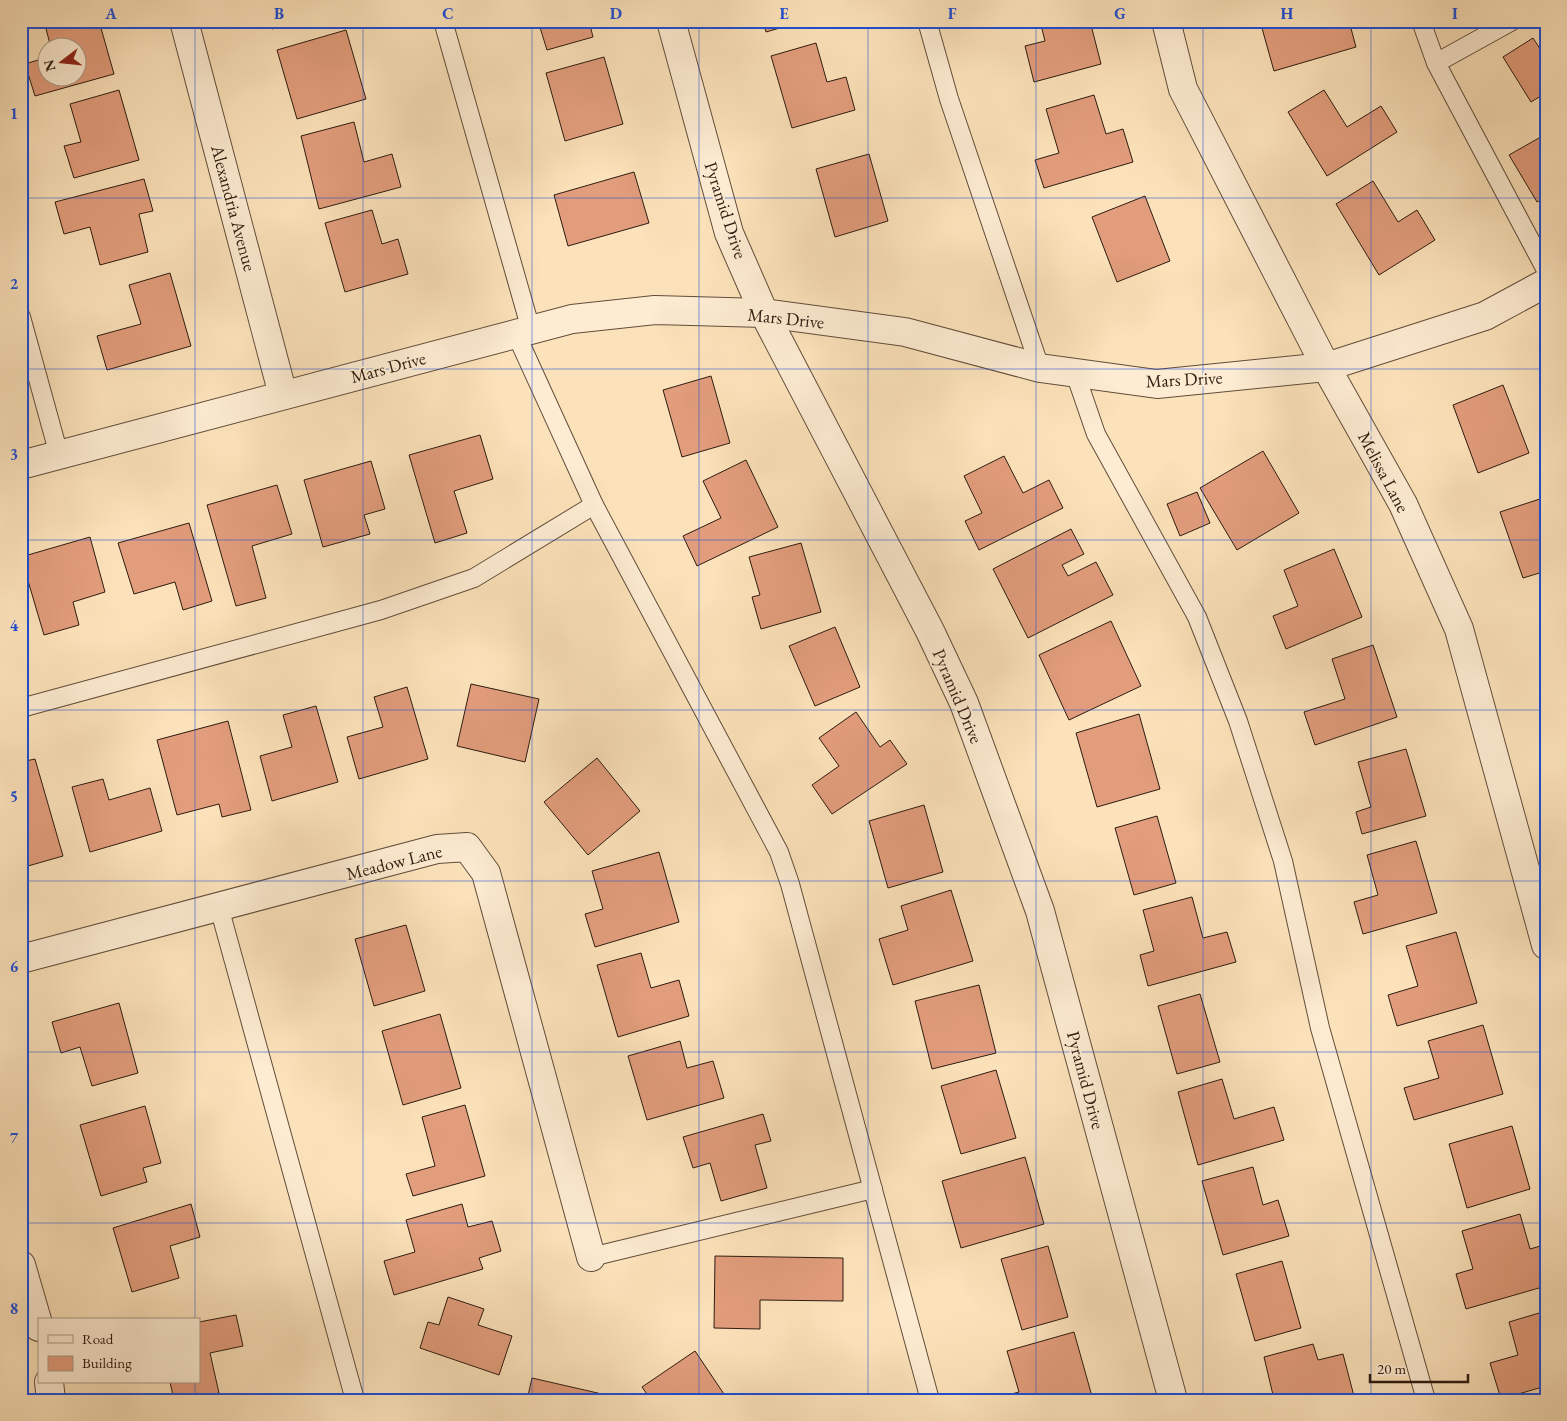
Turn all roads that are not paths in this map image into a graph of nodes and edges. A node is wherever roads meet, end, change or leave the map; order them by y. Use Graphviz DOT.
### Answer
graph roads {
  1 [pos="184,21"];
  2 [pos="444,21"];
  3 [pos="671,21"];
  4 [pos="928,21"];
  5 [pos="1166,21"];
  6 [pos="1421,21"];
  7 [pos="1512,21"];
  8 [pos="1436,63"];
  9 [pos="1546,270"];
  10 [pos="1546,283"];
  11 [pos="764,313"];
  12 [pos="21,318"];
  13 [pos="524,332"];
  14 [pos="1326,367"];
  15 [pos="1040,368"];
  16 [pos="1075,373"];
  17 [pos="283,395"];
  18 [pos="59,455"];
  19 [pos="21,466"];
  20 [pos="594,505"];
  21 [pos="21,708"];
  22 [pos="219,907"];
  23 [pos="1546,945"];
  24 [pos="21,959"];
  25 [pos="873,1189"];
  26 [pos="591,1257"];
  27 [pos="21,1265"];
  28 [pos="38,1324"];
  29 [pos="48,1384"];
  30 [pos="51,1400"];
  31 [pos="355,1400"];
  32 [pos="930,1400"];
  33 [pos="1173,1400"];
  34 [pos="1426,1400"];
  1 -- 17 [label="street, Alexandria Avenue"];
  2 -- 13 [label="lane"];
  3 -- 11 [label="street, Pyramid Drive"];
  4 -- 15 [label="lane"];
  5 -- 14 [label="street, Melissa Lane"];
  6 -- 8 [label="lane"];
  7 -- 8 [label="lane"];
  8 -- 9 [label="lane"];
  10 -- 14 [label="street, Mars Drive"];
  11 -- 13 [label="street, Mars Drive"];
  11 -- 15 [label="street, Mars Drive"];
  11 -- 33 [label="street, Pyramid Drive"];
  12 -- 18 [label="lane"];
  13 -- 17 [label="street, Mars Drive"];
  13 -- 20 [label="lane"];
  14 -- 16 [label="street, Mars Drive"];
  14 -- 23 [label="street, Melissa Lane"];
  15 -- 16 [label="street, Mars Drive"];
  16 -- 34 [label="lane"];
  17 -- 18 [label="street, Mars Drive"];
  18 -- 19 [label="street, Mars Drive"];
  20 -- 21 [label="lane"];
  20 -- 25 [label="lane"];
  22 -- 24 [label="street, Meadow Lane"];
  22 -- 26 [label="street, Meadow Lane"];
  22 -- 31 [label="lane"];
  25 -- 26 [label="lane"];
  25 -- 32 [label="lane"];
  27 -- 28 [label="street"];
  29 -- 30 [label="street"];
}
